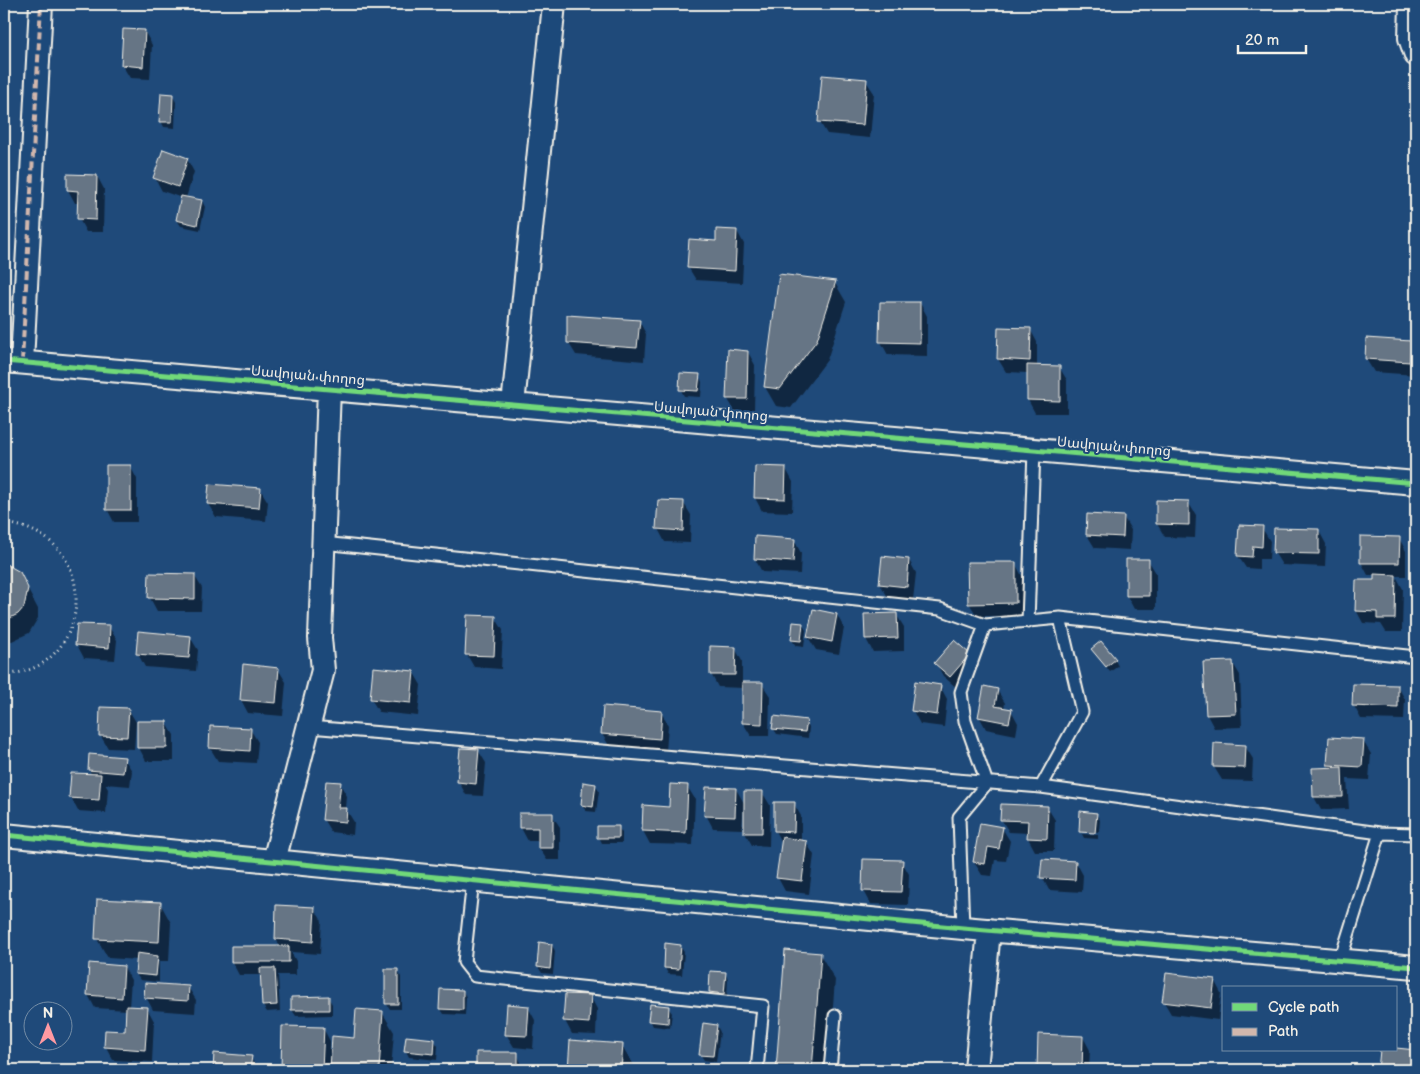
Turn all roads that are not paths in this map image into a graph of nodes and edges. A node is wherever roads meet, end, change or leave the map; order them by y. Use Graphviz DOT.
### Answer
graph roads {
  1 [pos="41,4"];
  2 [pos="554,4"];
  3 [pos="1411,4"];
  4 [pos="1416,55"];
  5 [pos="13,362"];
  6 [pos="329,388"];
  7 [pos="513,405"];
  8 [pos="1034,450"];
  9 [pos="1416,483"];
  10 [pos="323,543"];
  11 [pos="1060,618"];
  12 [pos="1028,622"];
  13 [pos="985,625"];
  14 [pos="1416,657"];
  15 [pos="309,727"];
  16 [pos="987,783"];
  17 [pos="1041,787"];
  18 [pos="1380,833"];
  19 [pos="1416,834"];
  20 [pos="4,835"];
  21 [pos="274,861"];
  22 [pos="472,880"];
  23 [pos="964,928"];
  24 [pos="989,930"];
  25 [pos="1340,961"];
  26 [pos="1416,967"];
  27 [pos="835,1016"];
  28 [pos="758,1070"];
  29 [pos="830,1070"];
  30 [pos="976,1070"];
  1 -- 5 [label="street"];
  2 -- 7 [label="street"];
  3 -- 4 [label="street"];
  5 -- 6 [label="street, Սավոյան փողոց"];
  6 -- 7 [label="street, Սավոյան փողոց"];
  6 -- 10 [label="street"];
  7 -- 8 [label="street, Սավոյան փողոց"];
  8 -- 9 [label="street, Սավոյան փողոց"];
  8 -- 12 [label="lane"];
  10 -- 13 [label="lane"];
  10 -- 15 [label="street"];
  11 -- 12 [label="lane"];
  11 -- 14 [label="lane"];
  11 -- 17 [label="lane"];
  12 -- 13 [label="lane"];
  13 -- 16 [label="lane"];
  15 -- 16 [label="lane"];
  15 -- 21 [label="street"];
  16 -- 17 [label="lane"];
  16 -- 23 [label="lane"];
  17 -- 18 [label="lane"];
  18 -- 19 [label="lane"];
  18 -- 25 [label="lane"];
  20 -- 21 [label="street"];
  21 -- 22 [label="street"];
  22 -- 23 [label="street"];
  22 -- 28 [label="lane"];
  23 -- 24 [label="street"];
  24 -- 25 [label="street"];
  24 -- 30 [label="street"];
  25 -- 26 [label="street"];
  27 -- 29 [label="lane"];
}
